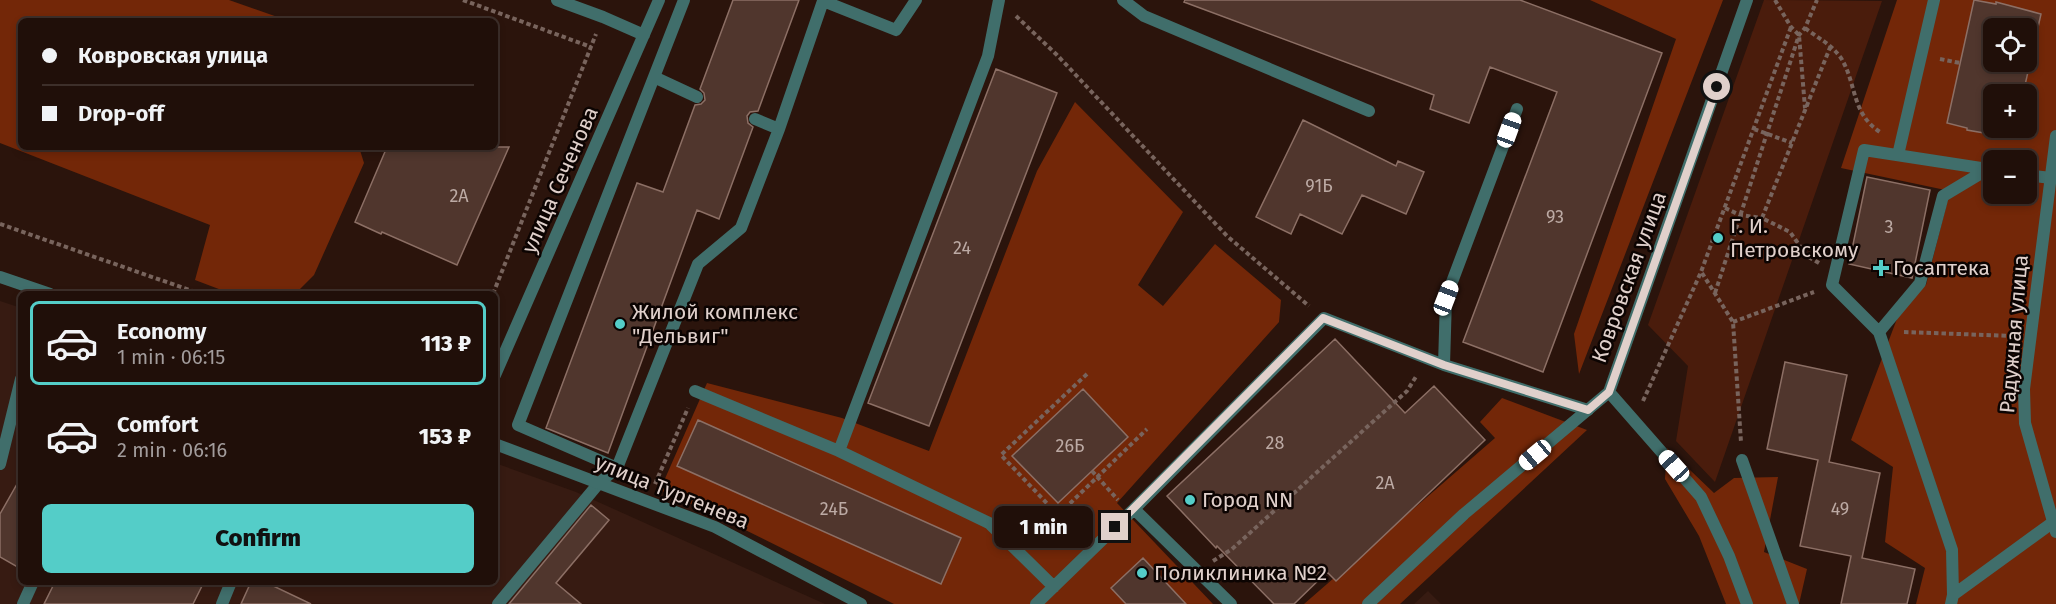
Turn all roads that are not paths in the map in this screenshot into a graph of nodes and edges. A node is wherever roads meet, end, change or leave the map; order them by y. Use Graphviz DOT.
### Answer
graph roads {
  1 [pos="557,0"];
  2 [pos="659,0"];
  3 [pos="684,0"];
  4 [pos="916,0"];
  5 [pos="999,0"];
  6 [pos="1123,0"];
  7 [pos="1747,0"];
  8 [pos="1934,0"];
  9 [pos="644,36"];
  10 [pos="654,77"];
  11 [pos="697,97"];
  12 [pos="1517,109"];
  13 [pos="1369,111"];
  14 [pos="756,119"];
  15 [pos="779,129"];
  16 [pos="2056,136"];
  17 [pos="1898,155"];
  18 [pos="1983,169"];
  19 [pos="1983,174"];
  20 [pos="2037,176"];
  21 [pos="2051,178"];
  22 [pos="0,278"];
  23 [pos="41,291"];
  24 [pos="1879,332"];
  25 [pos="1444,365"];
  26 [pos="498,368"];
  27 [pos="18,391"];
  28 [pos="695,391"];
  29 [pos="1609,392"];
  30 [pos="1588,410"];
  31 [pos="498,445"];
  32 [pos="839,451"];
  33 [pos="1742,460"];
  34 [pos="0,464"];
  35 [pos="617,468"];
  36 [pos="599,483"];
  37 [pos="1132,511"];
  38 [pos="2055,525"];
  39 [pos="32,585"];
  40 [pos="230,585"];
  41 [pos="1054,587"];
  42 [pos="1952,600"];
  43 [pos="22,604"];
  44 [pos="222,604"];
  45 [pos="498,604"];
  46 [pos="861,604"];
  47 [pos="1036,604"];
  48 [pos="1231,604"];
  49 [pos="1368,604"];
  50 [pos="1747,604"];
  51 [pos="1793,604"];
  1 -- 9 [label="street"];
  2 -- 9 [label="street, улица Сеченова"];
  3 -- 10 [label="street"];
  4 -- 15 [label="street"];
  5 -- 32 [label="street"];
  6 -- 13 [label="street"];
  7 -- 29 [label="street, Ковровская улица"];
  8 -- 17 [label="street"];
  9 -- 26 [label="street, улица Сеченова"];
  10 -- 11 [label="street"];
  10 -- 35 [label="street"];
  12 -- 25 [label="street"];
  14 -- 15 [label="street"];
  15 -- 35 [label="street"];
  16 -- 21 [label="street, Радужная улица"];
  17 -- 18 [label="street"];
  17 -- 24 [label="street"];
  19 -- 24 [label="street"];
  20 -- 21 [label="street"];
  21 -- 38 [label="street, Радужная улица"];
  22 -- 23 [label="street"];
  24 -- 42 [label="street"];
  25 -- 30 [label="street"];
  25 -- 37 [label="street"];
  27 -- 34 [label="street"];
  28 -- 32 [label="street"];
  29 -- 30 [label="street"];
  29 -- 50 [label="street, Ковровская улица"];
  30 -- 49 [label="street"];
  31 -- 36 [label="street, улица Тургенева"];
  32 -- 41 [label="street"];
  33 -- 51 [label="street"];
  35 -- 36 [label="street"];
  36 -- 45 [label="street"];
  36 -- 46 [label="street, улица Тургенева"];
  37 -- 41 [label="street"];
  37 -- 48 [label="street"];
  38 -- 42 [label="street"];
  39 -- 43 [label="street"];
  40 -- 44 [label="street"];
  41 -- 47 [label="street"];
}
